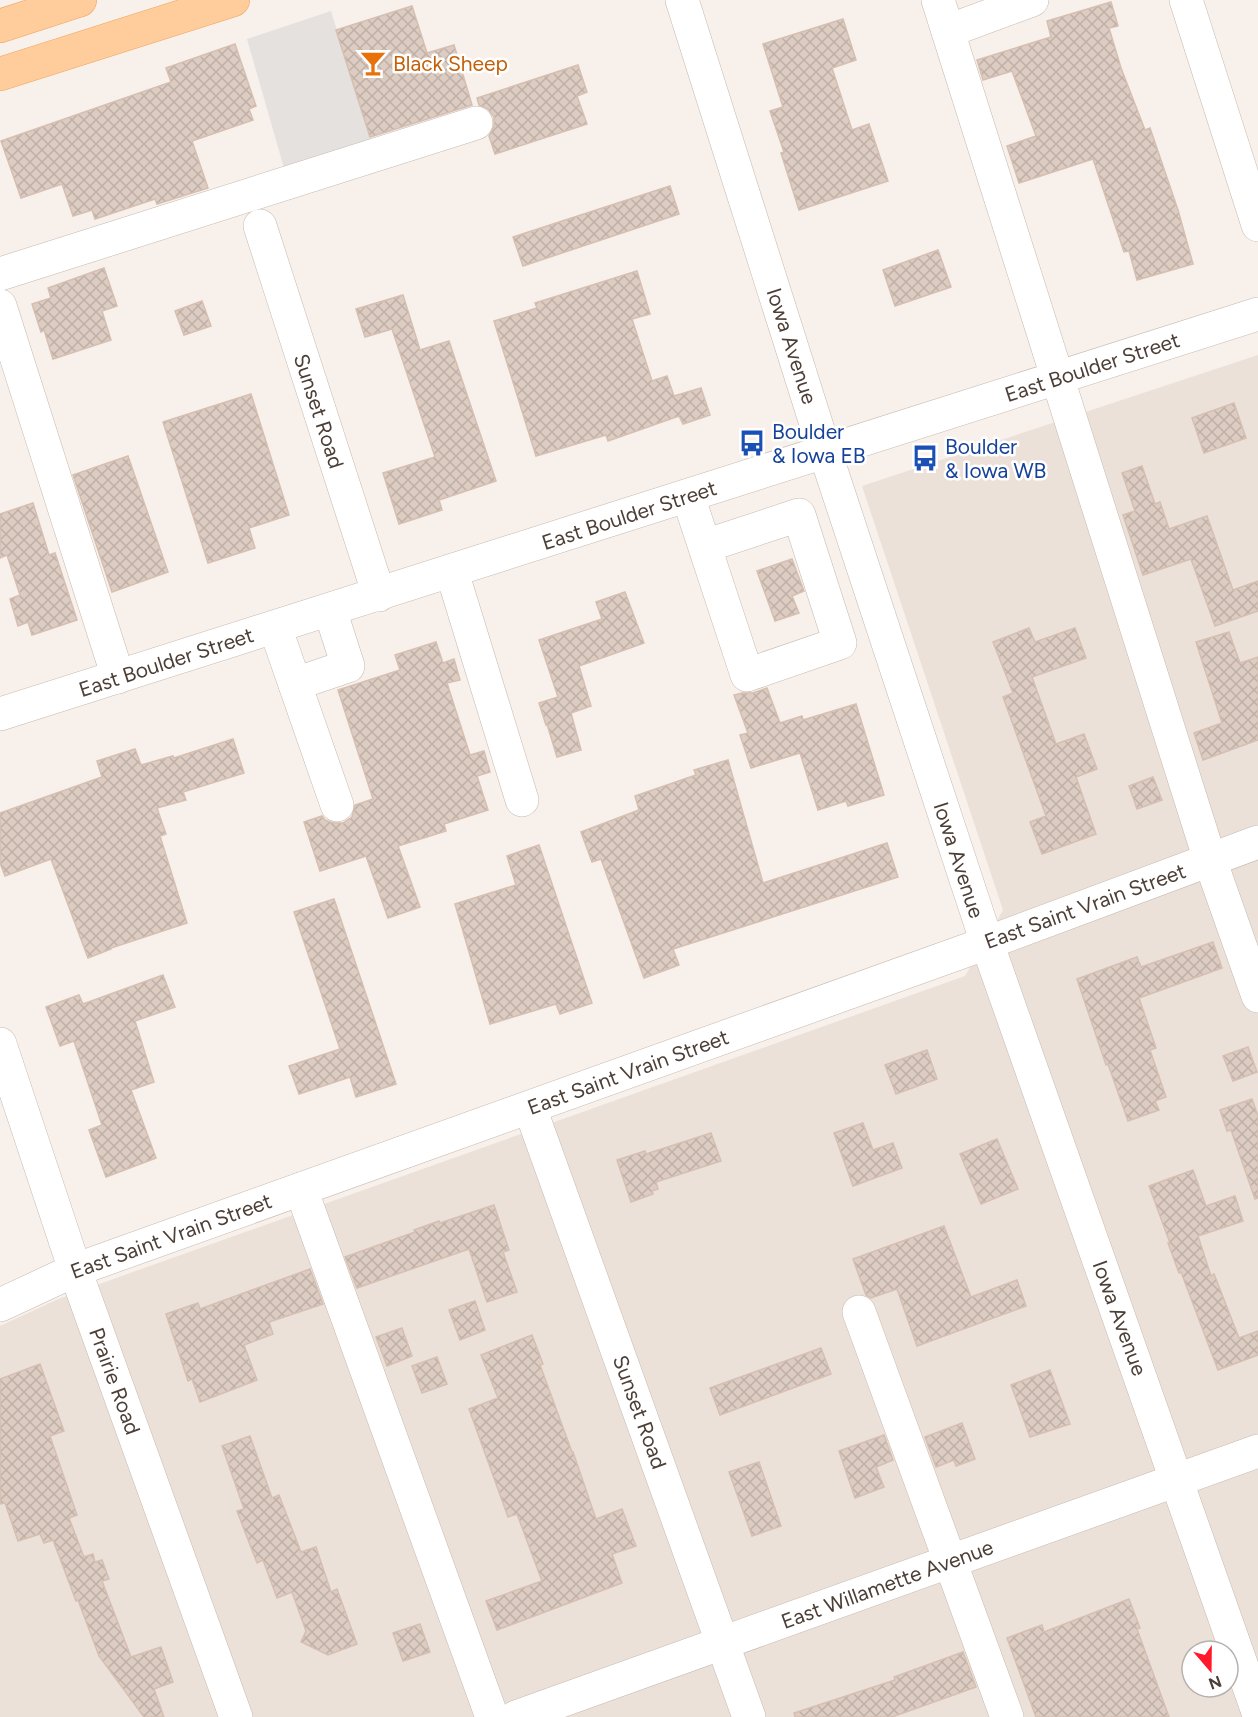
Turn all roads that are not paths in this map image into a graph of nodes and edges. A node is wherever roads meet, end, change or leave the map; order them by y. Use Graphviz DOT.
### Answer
graph roads {
  1 [pos="80,0"];
  2 [pos="233,0"];
  3 [pos="682,0"];
  4 [pos="938,0"];
  5 [pos="1032,0"];
  6 [pos="1186,0"];
  7 [pos="0,26"];
  8 [pos="948,31"];
  9 [pos="0,74"];
  10 [pos="476,123"];
  11 [pos="1258,225"];
  12 [pos="260,226"];
  13 [pos="0,274"];
  14 [pos="0,306"];
  15 [pos="1258,314"];
  16 [pos="1058,377"];
  17 [pos="825,452"];
  18 [pos="688,496"];
  19 [pos="705,546"];
  20 [pos="452,572"];
  21 [pos="379,595"];
  22 [pos="330,610"];
  23 [pos="275,627"];
  24 [pos="118,677"];
  25 [pos="295,684"];
  26 [pos="0,714"];
  27 [pos="522,800"];
  28 [pos="337,804"];
  29 [pos="1258,842"];
  30 [pos="1210,860"];
  31 [pos="987,943"];
  32 [pos="1258,996"];
  33 [pos="0,1044"];
  34 [pos="8,1094"];
  35 [pos="530,1108"];
  36 [pos="301,1189"];
  37 [pos="75,1270"];
  38 [pos="0,1305"];
  39 [pos="859,1312"];
  40 [pos="1258,1450"];
  41 [pos="1177,1480"];
  42 [pos="951,1562"];
  43 [pos="723,1643"];
  44 [pos="1258,1712"];
  45 [pos="236,1717"];
  46 [pos="492,1717"];
  47 [pos="516,1717"];
  48 [pos="749,1717"];
  49 [pos="1007,1717"];
  1 -- 7 [label="main road"];
  2 -- 9 [label="main road"];
  3 -- 17 [label="street, Iowa Avenue"];
  4 -- 8 [label="street"];
  5 -- 8 [label="street"];
  6 -- 11 [label="street"];
  8 -- 16 [label="street"];
  10 -- 13 [label="street"];
  12 -- 21 [label="street, Sunset Road"];
  14 -- 24 [label="street"];
  15 -- 16 [label="street, East Boulder Street"];
  16 -- 17 [label="street, East Boulder Street"];
  16 -- 30 [label="street"];
  17 -- 18 [label="street, East Boulder Street"];
  17 -- 31 [label="street, Iowa Avenue"];
  18 -- 19 [label="street"];
  18 -- 20 [label="street, East Boulder Street"];
  19 -- 19 [label="street"];
  20 -- 21 [label="street, East Boulder Street"];
  20 -- 27 [label="street"];
  21 -- 22 [label="street, East Boulder Street"];
  22 -- 23 [label="street, East Boulder Street"];
  22 -- 25 [label="street"];
  23 -- 24 [label="street, East Boulder Street"];
  23 -- 25 [label="street"];
  24 -- 26 [label="street, East Boulder Street"];
  25 -- 28 [label="street"];
  29 -- 30 [label="street, East Saint Vrain Street"];
  30 -- 31 [label="street, East Saint Vrain Street"];
  30 -- 32 [label="street"];
  31 -- 35 [label="street, East Saint Vrain Street"];
  31 -- 41 [label="street, Iowa Avenue"];
  33 -- 34 [label="street, Prairie Road"];
  34 -- 37 [label="street, Prairie Road"];
  35 -- 36 [label="street, East Saint Vrain Street"];
  35 -- 43 [label="street, Sunset Road"];
  36 -- 37 [label="street, East Saint Vrain Street"];
  36 -- 46 [label="street"];
  37 -- 38 [label="street, East Saint Vrain Street"];
  37 -- 45 [label="street, Prairie Road"];
  39 -- 42 [label="street"];
  40 -- 41 [label="street, East Willamette Avenue"];
  41 -- 42 [label="street, East Willamette Avenue"];
  41 -- 44 [label="street, Iowa Avenue"];
  42 -- 43 [label="street, East Willamette Avenue"];
  42 -- 49 [label="street"];
  43 -- 47 [label="street, East Willamette Avenue"];
  43 -- 48 [label="street, Sunset Road"];
}
